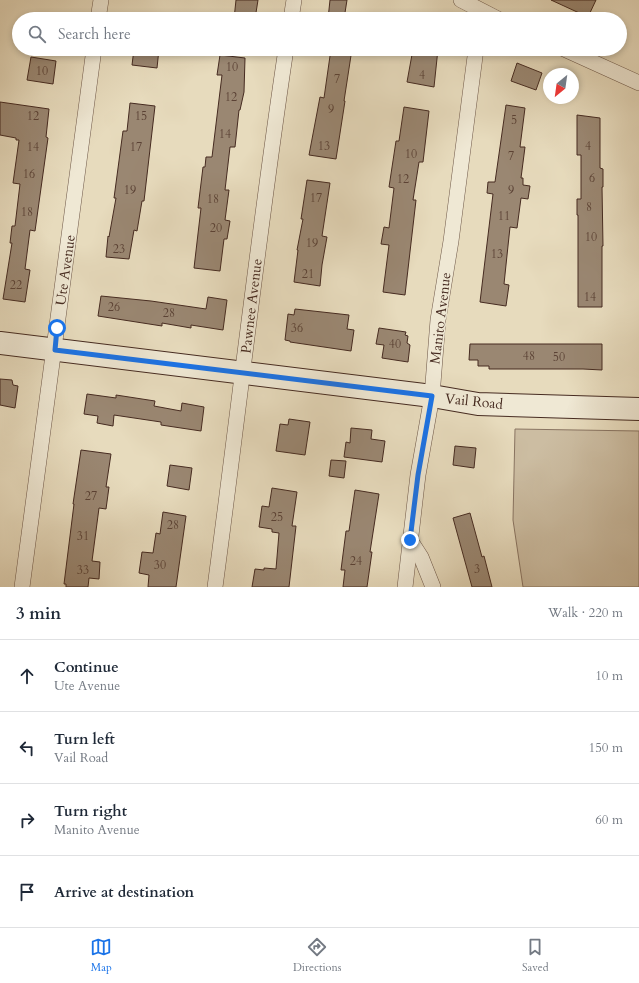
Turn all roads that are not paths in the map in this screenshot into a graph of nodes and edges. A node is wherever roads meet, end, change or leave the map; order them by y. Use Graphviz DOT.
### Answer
graph roads {
  1 [pos="101,0"];
  2 [pos="294,0"];
  3 [pos="461,0"];
  4 [pos="99,12"];
  5 [pos="292,12"];
  6 [pos="479,12"];
  7 [pos="93,56"];
  8 [pos="285,56"];
  9 [pos="475,56"];
  10 [pos="579,56"];
  11 [pos="639,83"];
  12 [pos="0,343"];
  13 [pos="55,350"];
  14 [pos="243,373"];
  15 [pos="432,396"];
  16 [pos="639,409"];
  17 [pos="410,540"];
  18 [pos="22,587"];
  19 [pos="215,587"];
  20 [pos="405,587"];
  21 [pos="433,587"];
  1 -- 4 [label="street"];
  2 -- 5 [label="street"];
  3 -- 6 [label="street"];
  7 -- 13 [label="street, Ute Avenue"];
  8 -- 14 [label="street, Pawnee Avenue"];
  9 -- 15 [label="street, Manito Avenue"];
  10 -- 11 [label="street"];
  12 -- 13 [label="street, Vail Road"];
  13 -- 14 [label="street, Vail Road"];
  13 -- 18 [label="street, Ute Avenue"];
  14 -- 15 [label="street, Vail Road"];
  14 -- 19 [label="street, Pawnee Avenue"];
  15 -- 16 [label="street, Vail Road"];
  15 -- 17 [label="street, Manito Avenue"];
  17 -- 20 [label="street, Manito Avenue"];
  17 -- 21 [label="street"];
}
